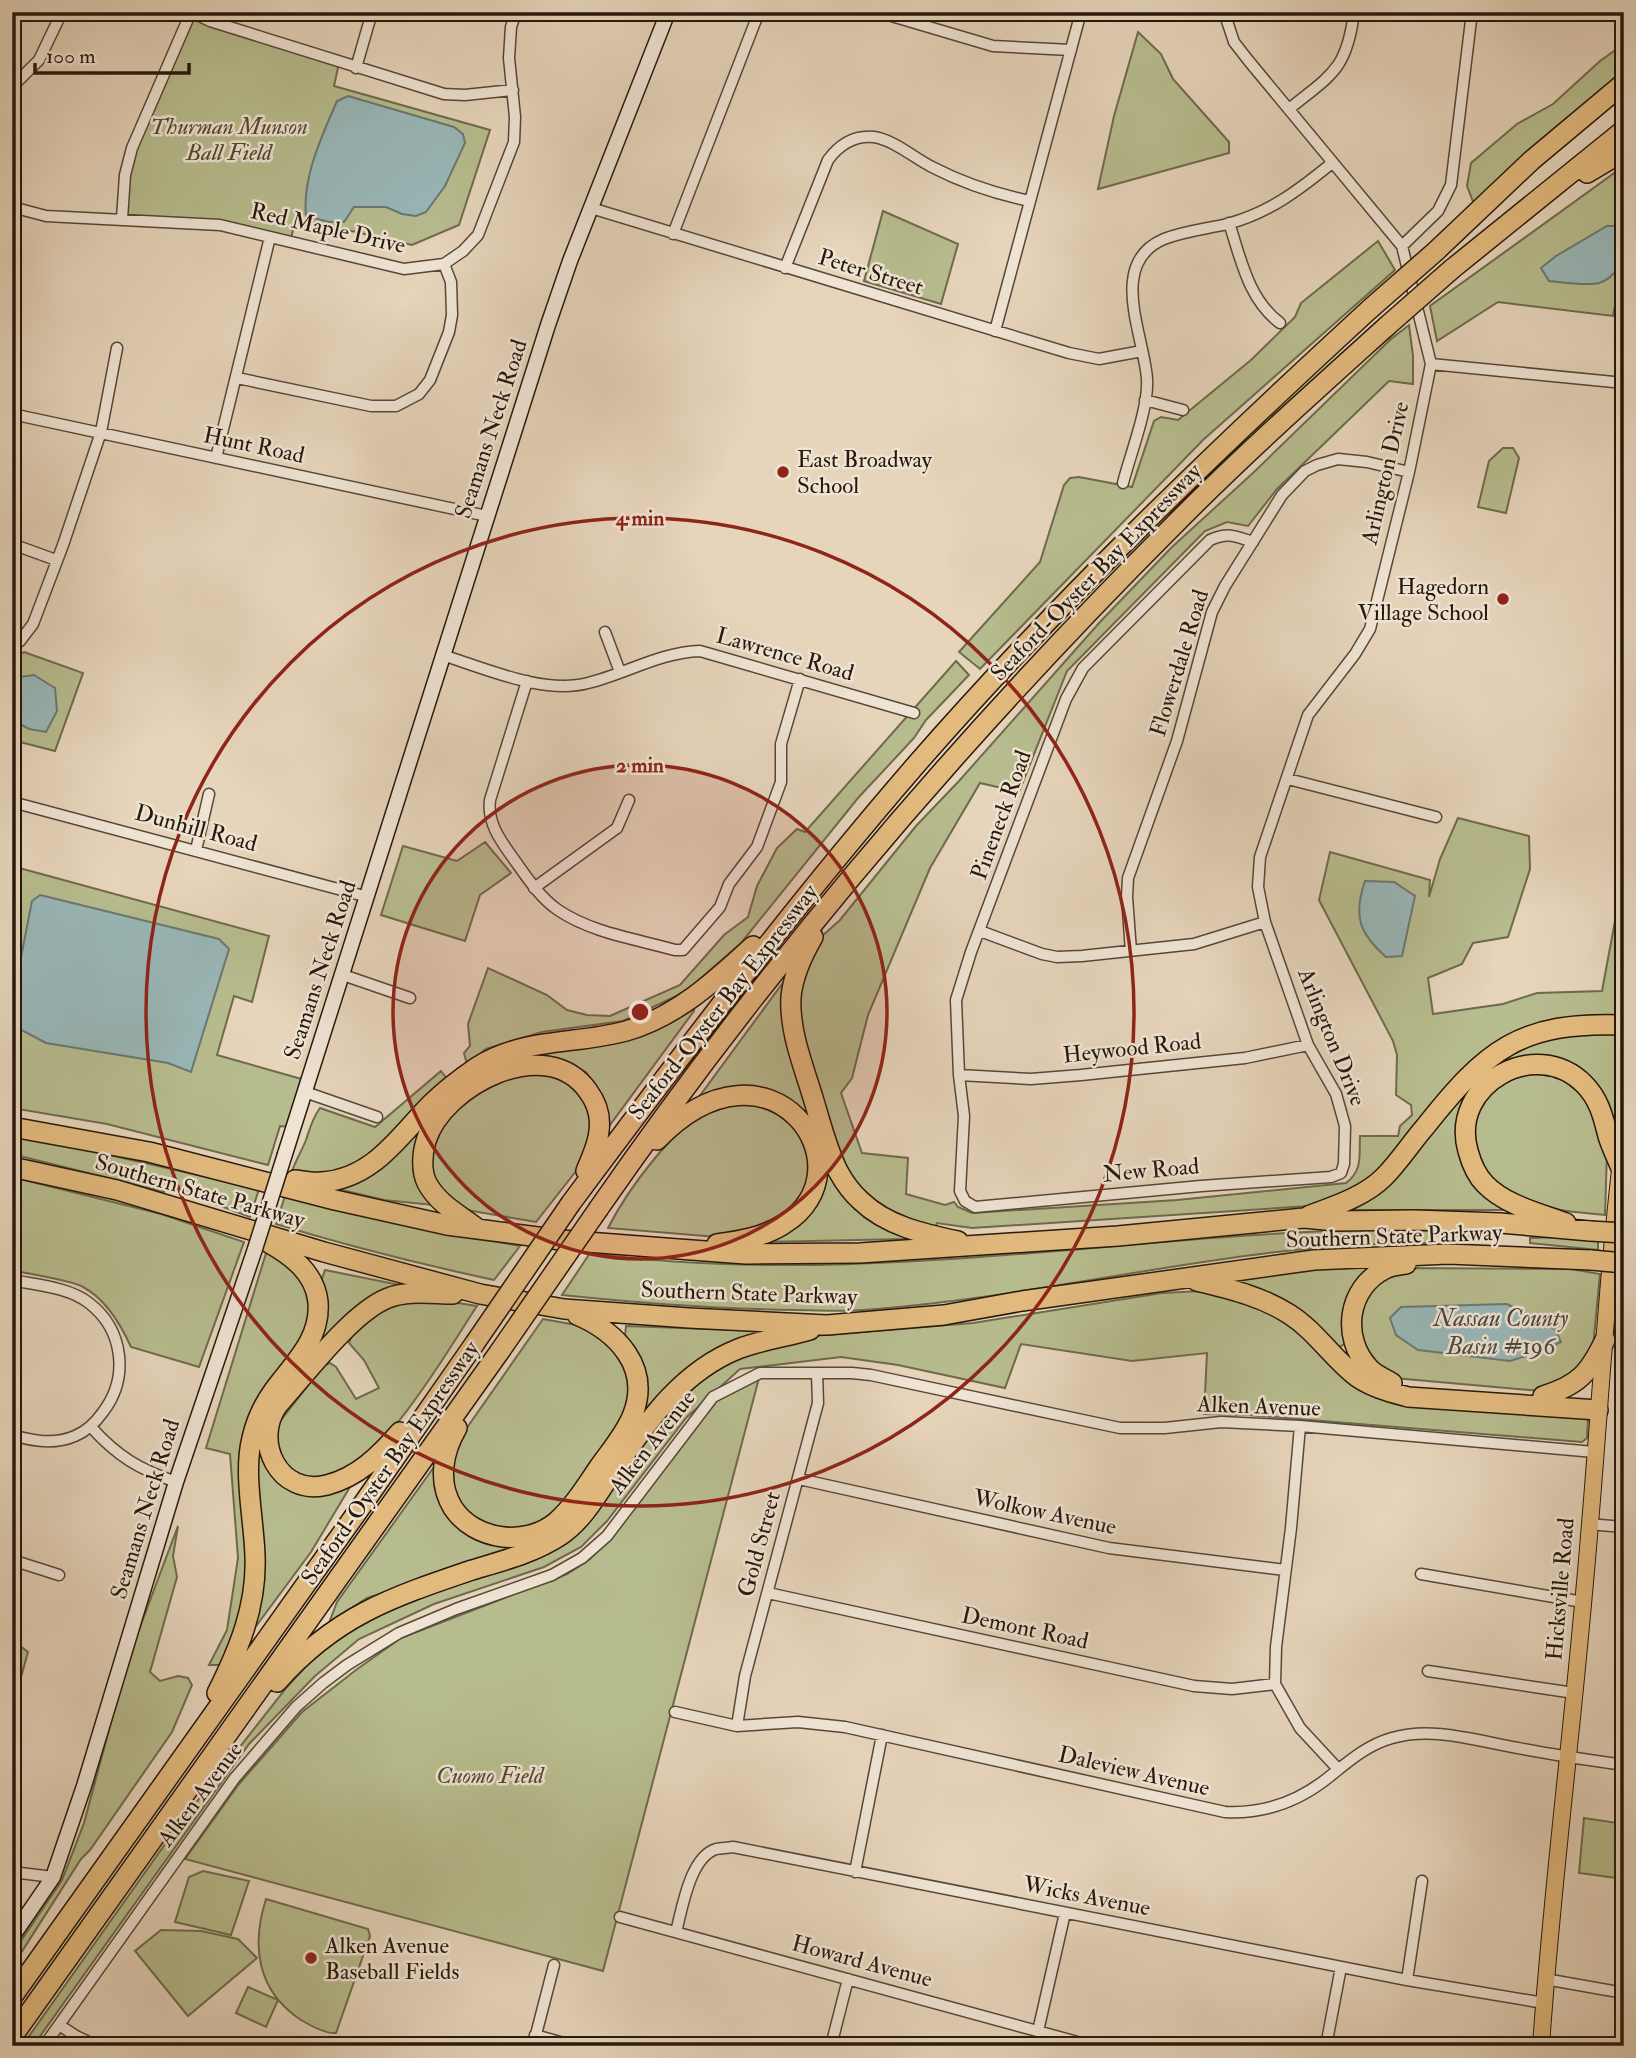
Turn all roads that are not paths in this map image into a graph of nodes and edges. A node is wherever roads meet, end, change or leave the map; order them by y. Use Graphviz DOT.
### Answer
graph roads {
  1 [pos="62,12"];
  2 [pos="191,12"];
  3 [pos="372,12"];
  4 [pos="516,12"];
  5 [pos="668,12"];
  6 [pos="759,12"];
  7 [pos="878,12"];
  8 [pos="1081,12"];
  9 [pos="1224,12"];
  10 [pos="1354,12"];
  11 [pos="1472,12"];
  12 [pos="1071,50"];
  13 [pos="356,68"];
  14 [pos="1624,83"];
  15 [pos="12,87"];
  16 [pos="513,90"];
  17 [pos="1624,101"];
  18 [pos="1289,109"];
  19 [pos="1624,130"];
  20 [pos="1624,150"];
  21 [pos="1332,163"];
  22 [pos="1030,201"];
  23 [pos="12,207"];
  24 [pos="591,208"];
  25 [pos="1514,218"];
  26 [pos="122,219"];
  27 [pos="1229,223"];
  28 [pos="673,234"];
  29 [pos="270,237"];
  30 [pos="1402,246"];
  31 [pos="1436,251"];
  32 [pos="444,264"];
  33 [pos="785,268"];
  34 [pos="1280,323"];
  35 [pos="995,331"];
  36 [pos="117,348"];
  37 [pos="1142,351"];
  38 [pos="1431,364"];
  39 [pos="237,378"];
  40 [pos="1624,383"];
  41 [pos="1145,400"];
  42 [pos="1183,410"];
  43 [pos="12,414"];
  44 [pos="101,432"];
  45 [pos="216,458"];
  46 [pos="1409,472"];
  47 [pos="1123,483"];
  48 [pos="486,516"];
  49 [pos="1253,542"];
  50 [pos="12,544"];
  51 [pos="57,560"];
  52 [pos="605,632"];
  53 [pos="12,647"];
  54 [pos="442,655"];
  55 [pos="620,672"];
  56 [pos="800,680"];
  57 [pos="527,681"];
  58 [pos="914,713"];
  59 [pos="1288,779"];
  60 [pos="209,794"];
  61 [pos="629,800"];
  62 [pos="12,802"];
  63 [pos="1436,817"];
  64 [pos="196,850"];
  65 [pos="534,888"];
  66 [pos="368,897"];
  67 [pos="834,900"];
  68 [pos="801,902"];
  69 [pos="1265,922"];
  70 [pos="980,931"];
  71 [pos="1131,951"];
  72 [pos="344,975"];
  73 [pos="410,998"];
  74 [pos="1624,1025"];
  75 [pos="1308,1045"];
  76 [pos="959,1075"];
  77 [pos="305,1092"];
  78 [pos="377,1117"];
  79 [pos="12,1127"];
  80 [pos="1624,1135"];
  81 [pos="1622,1163"];
  82 [pos="12,1167"];
  83 [pos="219,1170"];
  84 [pos="1341,1173"];
  85 [pos="617,1181"];
  86 [pos="965,1201"];
  87 [pos="571,1203"];
  88 [pos="1304,1218"];
  89 [pos="237,1226"];
  90 [pos="479,1230"];
  91 [pos="1590,1231"];
  92 [pos="1624,1233"];
  93 [pos="979,1246"];
  94 [pos="678,1249"];
  95 [pos="1448,1254"];
  96 [pos="1624,1263"];
  97 [pos="1189,1278"];
  98 [pos="12,1280"];
  99 [pos="480,1294"];
  100 [pos="564,1309"];
  101 [pos="827,1325"];
  102 [pos="1605,1339"];
  103 [pos="475,1343"];
  104 [pos="500,1350"];
  105 [pos="817,1373"];
  106 [pos="1544,1396"];
  107 [pos="1598,1406"];
  108 [pos="1300,1426"];
  109 [pos="91,1427"];
  110 [pos="12,1435"];
  111 [pos="1594,1452"];
  112 [pos="799,1479"];
  113 [pos="176,1482"];
  114 [pos="1588,1524"];
  115 [pos="1624,1527"];
  116 [pos="12,1560"];
  117 [pos="1285,1570"];
  118 [pos="1422,1574"];
  119 [pos="59,1575"];
  120 [pos="768,1593"];
  121 [pos="1584,1602"];
  122 [pos="1428,1671"];
  123 [pos="1275,1684"];
  124 [pos="1574,1693"];
  125 [pos="675,1712"];
  126 [pos="737,1726"];
  127 [pos="881,1735"];
  128 [pos="191,1746"];
  129 [pos="1567,1758"];
  130 [pos="209,1759"];
  131 [pos="1624,1765"];
  132 [pos="1338,1769"];
  133 [pos="12,1872"];
  134 [pos="855,1872"];
  135 [pos="53,1877"];
  136 [pos="1422,1881"];
  137 [pos="1065,1913"];
  138 [pos="620,1917"];
  139 [pos="676,1932"];
  140 [pos="12,1937"];
  141 [pos="554,1965"];
  142 [pos="1341,1967"];
  143 [pos="848,1979"];
  144 [pos="1545,1979"];
  145 [pos="1407,1980"];
  146 [pos="1624,1993"];
  147 [pos="12,1997"];
  148 [pos="1544,2003"];
  149 [pos="59,2025"];
  150 [pos="1038,2031"];
  151 [pos="12,2037"];
  152 [pos="534,2041"];
  153 [pos="44,2046"];
  154 [pos="97,2046"];
  155 [pos="574,2046"];
  156 [pos="831,2046"];
  157 [pos="1092,2046"];
  158 [pos="1326,2046"];
  159 [pos="1541,2046"];
  1 -- 15 [label="street"];
  2 -- 13 [label="street"];
  2 -- 26 [label="street"];
  3 -- 13 [label="street"];
  4 -- 16 [label="street"];
  5 -- 24 [label="main road, Seamans Neck Road"];
  6 -- 28 [label="street"];
  7 -- 12 [label="street"];
  8 -- 12 [label="street"];
  9 -- 18 [label="street, Arlington Drive"];
  10 -- 18 [label="street"];
  11 -- 30 [label="street"];
  12 -- 22 [label="street"];
  13 -- 16 [label="street"];
  14 -- 31 [label="highway"];
  16 -- 32 [label="street"];
  17 -- 31 [label="highway, Seaford-Oyster Bay Expressway"];
  18 -- 21 [label="street, Arlington Drive"];
  19 -- 25 [label="highway, Seaford-Oyster Bay Expressway"];
  20 -- 25 [label="highway"];
  21 -- 27 [label="street"];
  21 -- 30 [label="street, Arlington Drive"];
  22 -- 33 [label="street"];
  22 -- 35 [label="street"];
  23 -- 26 [label="street, Red Maple Drive"];
  24 -- 28 [label="street, Peter Street"];
  24 -- 48 [label="main road, Seamans Neck Road"];
  25 -- 67 [label="highway, Seaford-Oyster Bay Expressway, bridge"];
  26 -- 29 [label="street, Red Maple Drive"];
  27 -- 34 [label="street"];
  27 -- 37 [label="street"];
  28 -- 33 [label="street, Peter Street"];
  29 -- 32 [label="street, Red Maple Drive"];
  29 -- 39 [label="street"];
  30 -- 38 [label="street, Arlington Drive"];
  31 -- 68 [label="highway, Seaford-Oyster Bay Expressway, bridge"];
  32 -- 39 [label="street"];
  33 -- 35 [label="street, Peter Street"];
  35 -- 37 [label="street, Peter Street"];
  36 -- 44 [label="street"];
  37 -- 41 [label="street"];
  38 -- 40 [label="street"];
  38 -- 46 [label="street, Arlington Drive"];
  39 -- 45 [label="street"];
  41 -- 42 [label="street"];
  41 -- 47 [label="street"];
  43 -- 44 [label="street, Hunt Road"];
  44 -- 45 [label="street, Hunt Road"];
  44 -- 51 [label="street"];
  45 -- 48 [label="street, Hunt Road"];
  46 -- 49 [label="street, Flowerdale Road"];
  46 -- 59 [label="street, Arlington Drive"];
  48 -- 54 [label="main road, Seamans Neck Road"];
  49 -- 70 [label="street, Pineneck Road"];
  49 -- 71 [label="street, Flowerdale Road"];
  50 -- 51 [label="street"];
  51 -- 53 [label="street"];
  52 -- 55 [label="street"];
  54 -- 57 [label="street, Lawrence Road"];
  54 -- 66 [label="main road, Seamans Neck Road"];
  55 -- 56 [label="street, Lawrence Road"];
  55 -- 57 [label="street, Lawrence Road"];
  56 -- 58 [label="street, Lawrence Road"];
  56 -- 65 [label="street"];
  57 -- 65 [label="street"];
  59 -- 63 [label="street"];
  59 -- 69 [label="street, Arlington Drive"];
  60 -- 64 [label="street"];
  61 -- 65 [label="street"];
  62 -- 64 [label="street, Dunhill Road"];
  64 -- 66 [label="street, Dunhill Road"];
  66 -- 72 [label="main road, Seamans Neck Road"];
  67 -- 85 [label="highway, Seaford-Oyster Bay Expressway"];
  67 -- 93 [label="highway"];
  68 -- 83 [label="highway"];
  68 -- 87 [label="highway, Seaford-Oyster Bay Expressway"];
  69 -- 71 [label="street"];
  69 -- 75 [label="street, Arlington Drive"];
  70 -- 71 [label="street"];
  70 -- 76 [label="street, Pineneck Road"];
  72 -- 73 [label="street"];
  72 -- 77 [label="main road, Seamans Neck Road"];
  74 -- 88 [label="highway"];
  75 -- 76 [label="street, Heywood Road"];
  75 -- 84 [label="street, Arlington Drive"];
  76 -- 86 [label="street, Pineneck Road"];
  77 -- 78 [label="street"];
  77 -- 113 [label="main road, Seamans Neck Road, bridge"];
  79 -- 83 [label="highway, Southern State Parkway"];
  80 -- 81 [label="main road, Hicksville Road"];
  81 -- 91 [label="highway"];
  81 -- 102 [label="main road, Hicksville Road"];
  82 -- 89 [label="highway, Southern State Parkway"];
  83 -- 90 [label="highway, Southern State Parkway"];
  84 -- 86 [label="street, New Road"];
  85 -- 94 [label="highway"];
  85 -- 104 [label="highway, Seaford-Oyster Bay Expressway, bridge"];
  87 -- 90 [label="highway"];
  87 -- 103 [label="highway, Seaford-Oyster Bay Expressway, bridge"];
  88 -- 91 [label="highway, Southern State Parkway"];
  88 -- 93 [label="highway, Southern State Parkway"];
  89 -- 99 [label="highway, Southern State Parkway"];
  89 -- 128 [label="highway"];
  90 -- 94 [label="highway, Southern State Parkway"];
  91 -- 92 [label="highway, Southern State Parkway, bridge"];
  93 -- 94 [label="highway, Southern State Parkway"];
  95 -- 96 [label="highway, Southern State Parkway, bridge"];
  95 -- 97 [label="highway, Southern State Parkway"];
  95 -- 106 [label="highway"];
  97 -- 101 [label="highway, Southern State Parkway"];
  97 -- 107 [label="highway"];
  98 -- 109 [label="street"];
  99 -- 100 [label="highway, Southern State Parkway"];
  99 -- 103 [label="highway"];
  100 -- 101 [label="highway, Southern State Parkway"];
  100 -- 104 [label="highway"];
  101 -- 130 [label="highway"];
  102 -- 106 [label="highway"];
  102 -- 107 [label="main road, Hicksville Road"];
  103 -- 128 [label="highway, Seaford-Oyster Bay Expressway"];
  104 -- 130 [label="highway, Seaford-Oyster Bay Expressway"];
  105 -- 108 [label="street, Alken Avenue"];
  105 -- 112 [label="street, Gold Street"];
  105 -- 149 [label="street, Alken Avenue"];
  106 -- 107 [label="highway"];
  107 -- 111 [label="main road, Hicksville Road"];
  108 -- 111 [label="street, Alken Avenue"];
  108 -- 117 [label="street"];
  109 -- 110 [label="street"];
  109 -- 113 [label="street"];
  111 -- 114 [label="main road, Hicksville Road"];
  112 -- 117 [label="street, Wolkow Avenue"];
  112 -- 120 [label="street, Gold Street"];
  113 -- 135 [label="main road, Seamans Neck Road"];
  114 -- 115 [label="street"];
  114 -- 121 [label="main road, Hicksville Road"];
  116 -- 119 [label="street"];
  117 -- 123 [label="street"];
  118 -- 121 [label="street"];
  120 -- 123 [label="street, Demont Road"];
  120 -- 126 [label="street, Gold Street"];
  121 -- 124 [label="main road, Hicksville Road"];
  122 -- 124 [label="street"];
  123 -- 132 [label="street"];
  124 -- 129 [label="main road, Hicksville Road"];
  125 -- 126 [label="street, Daleview Avenue"];
  126 -- 127 [label="street, Daleview Avenue"];
  127 -- 132 [label="street, Daleview Avenue"];
  127 -- 134 [label="street"];
  128 -- 147 [label="highway, Seaford-Oyster Bay Expressway"];
  129 -- 131 [label="street, Daleview Avenue"];
  129 -- 132 [label="street, Daleview Avenue"];
  129 -- 144 [label="main road, Hicksville Road"];
  130 -- 151 [label="highway, Seaford-Oyster Bay Expressway"];
  133 -- 135 [label="street"];
  134 -- 137 [label="street, Wicks Avenue"];
  134 -- 139 [label="street, Wicks Avenue"];
  135 -- 140 [label="main road, Seamans Neck Road"];
  136 -- 145 [label="street"];
  137 -- 142 [label="street, Wicks Avenue"];
  137 -- 150 [label="street"];
  138 -- 139 [label="street, Howard Avenue"];
  139 -- 143 [label="street, Howard Avenue"];
  141 -- 152 [label="street"];
  142 -- 145 [label="street, Wicks Avenue"];
  142 -- 158 [label="street"];
  143 -- 150 [label="street, Howard Avenue"];
  143 -- 156 [label="street"];
  144 -- 146 [label="street"];
  144 -- 148 [label="main road, Hicksville Road"];
  145 -- 148 [label="street, Wicks Avenue"];
  148 -- 159 [label="main road, Hicksville Road"];
  149 -- 153 [label="street, Alken Avenue"];
  149 -- 154 [label="street"];
  150 -- 157 [label="street, Howard Avenue"];
  152 -- 155 [label="street"];
}
